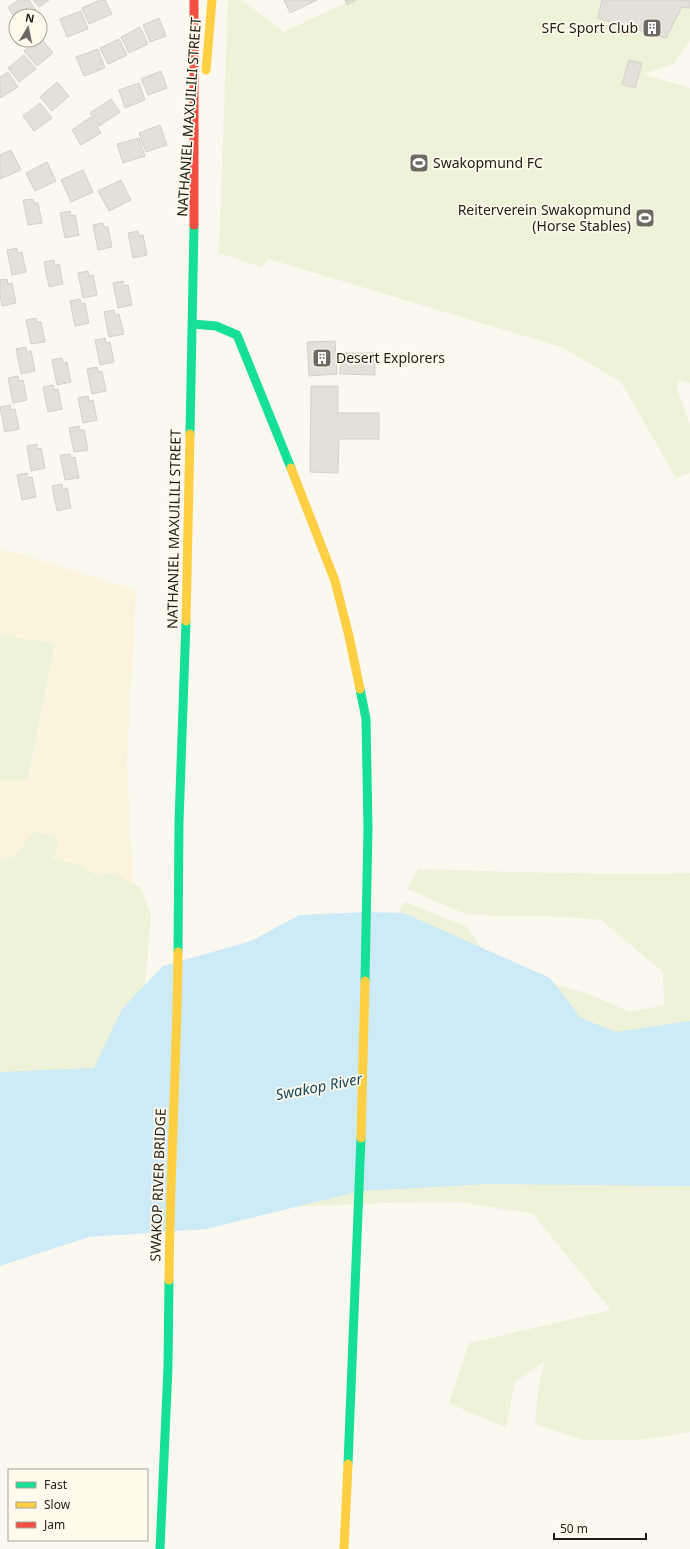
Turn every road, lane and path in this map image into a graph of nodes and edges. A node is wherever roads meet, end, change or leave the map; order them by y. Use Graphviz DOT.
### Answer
graph roads {
  1 [pos="194,0"];
  2 [pos="212,0"];
  3 [pos="206,79"];
  4 [pos="204,110"];
  5 [pos="194,236"];
  6 [pos="193,324"];
  7 [pos="179,822"];
  8 [pos="160,1549"];
  9 [pos="344,1549"];
  1 -- 5 [label="main road, NATHANIEL MAXUILILI STREET"];
  2 -- 3 [label="main road, NATHANIEL MAXUILILI STREET"];
  4 -- 5 [label="main road, NATHANIEL MAXUILILI STREET"];
  5 -- 6 [label="main road, NATHANIEL MAXUILILI STREET"];
  6 -- 7 [label="main road, NATHANIEL MAXUILILI STREET"];
  6 -- 9 [label="main road"];
  7 -- 8 [label="main road, SWAKOP RIVER BRIDGE"];
}
